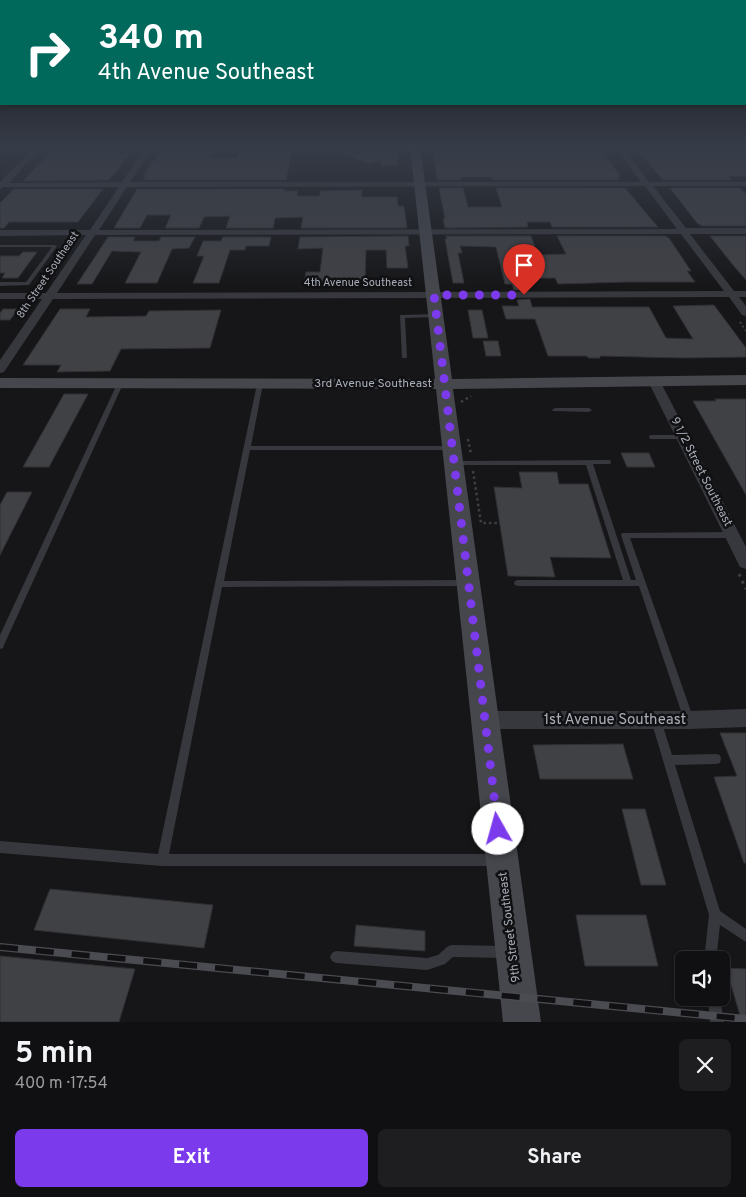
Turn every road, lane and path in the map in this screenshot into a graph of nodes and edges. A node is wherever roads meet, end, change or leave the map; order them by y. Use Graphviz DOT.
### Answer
graph roads {
  1 [pos="118,194"];
  2 [pos="421,194"];
  3 [pos="655,194"];
  4 [pos="427,231"];
  5 [pos="684,231"];
  6 [pos="746,231"];
  7 [pos="0,233"];
  8 [pos="91,233"];
  9 [pos="0,246"];
  10 [pos="0,284"];
  11 [pos="731,294"];
  12 [pos="746,294"];
  13 [pos="50,295"];
  14 [pos="434,295"];
  15 [pos="0,296"];
  16 [pos="746,313"];
  17 [pos="437,316"];
  18 [pos="404,357"];
  19 [pos="0,368"];
  20 [pos="746,380"];
  21 [pos="654,381"];
  22 [pos="0,383"];
  23 [pos="120,384"];
  24 [pos="260,384"];
  25 [pos="446,384"];
  26 [pos="472,396"];
  27 [pos="463,402"];
  28 [pos="555,410"];
  29 [pos="589,410"];
  30 [pos="652,437"];
  31 [pos="684,437"];
  32 [pos="247,448"];
  33 [pos="454,455"];
  34 [pos="608,462"];
  35 [pos="589,463"];
  36 [pos="481,523"];
  37 [pos="500,523"];
  38 [pos="732,535"];
  39 [pos="741,565"];
  40 [pos="468,583"];
  41 [pos="518,583"];
  42 [pos="628,583"];
  43 [pos="642,583"];
  44 [pos="219,584"];
  45 [pos="746,590"];
  46 [pos="0,645"];
  47 [pos="746,718"];
  48 [pos="484,720"];
  49 [pos="656,720"];
  50 [pos="689,720"];
  51 [pos="716,759"];
  52 [pos="669,760"];
  53 [pos="0,846"];
  54 [pos="162,860"];
  55 [pos="502,860"];
  56 [pos="715,915"];
  57 [pos="746,936"];
  58 [pos="711,951"];
  59 [pos="514,952"];
  60 [pos="336,958"];
  61 [pos="715,1006"];
  62 [pos="522,1022"];
  63 [pos="717,1022"];
  1 -- 8 [label="street, 8th Street Southeast"];
  2 -- 4 [label="street, 9th Street Southeast"];
  3 -- 5 [label="street"];
  4 -- 5 [label="street"];
  4 -- 8 [label="street"];
  4 -- 14 [label="street, 9th Street Southeast"];
  5 -- 6 [label="street"];
  5 -- 11 [label="street"];
  7 -- 8 [label="street"];
  8 -- 13 [label="street, 8th Street Southeast"];
  9 -- 10 [label="lane"];
  11 -- 12 [label="street, 4th Avenue Southeast"];
  11 -- 14 [label="street, 4th Avenue Southeast"];
  11 -- 16 [label="street"];
  13 -- 14 [label="street, 4th Avenue Southeast"];
  13 -- 15 [label="street, 4th Avenue Southeast"];
  13 -- 19 [label="street, 8th Street Southeast"];
  14 -- 17 [label="street, 9th Street Southeast"];
  17 -- 18 [label="lane"];
  17 -- 25 [label="street, 9th Street Southeast"];
  20 -- 21 [label="street, 3rd Avenue Southeast"];
  21 -- 25 [label="street, 3rd Avenue Southeast"];
  21 -- 31 [label="street, 9 1/2 Street Southeast"];
  22 -- 23 [label="street, 3rd Avenue Southeast"];
  23 -- 24 [label="street, 3rd Avenue Southeast"];
  23 -- 46 [label="lane"];
  24 -- 25 [label="street, 3rd Avenue Southeast"];
  24 -- 32 [label="lane"];
  25 -- 33 [label="street, 9th Street Southeast"];
  26 -- 27 [label="path"];
  28 -- 29 [label="lane"];
  30 -- 31 [label="lane"];
  31 -- 38 [label="street, 9 1/2 Street Southeast"];
  32 -- 33 [label="lane"];
  32 -- 44 [label="lane"];
  33 -- 35 [label="lane"];
  33 -- 40 [label="street, 9th Street Southeast"];
  34 -- 35 [label="lane"];
  35 -- 42 [label="lane"];
  36 -- 37 [label="path"];
  38 -- 39 [label="street, 9 1/2 Street Southeast"];
  38 -- 43 [label="lane"];
  39 -- 45 [label="path"];
  40 -- 44 [label="lane"];
  40 -- 48 [label="street, 9th Street Southeast"];
  41 -- 42 [label="lane"];
  42 -- 43 [label="lane"];
  43 -- 50 [label="lane"];
  44 -- 54 [label="lane"];
  47 -- 50 [label="street, 1st Avenue Southeast"];
  48 -- 49 [label="street, 1st Avenue Southeast"];
  48 -- 55 [label="street, 9th Street Southeast"];
  49 -- 50 [label="street, 1st Avenue Southeast"];
  49 -- 52 [label="lane"];
  51 -- 52 [label="lane"];
  52 -- 56 [label="lane"];
  53 -- 54 [label="lane"];
  54 -- 55 [label="lane"];
  55 -- 59 [label="street, 9th Street Southeast"];
  56 -- 57 [label="lane"];
  56 -- 58 [label="lane"];
  59 -- 60 [label="lane"];
  59 -- 62 [label="street, 9th Street Southeast"];
  61 -- 63 [label="lane"];
}
